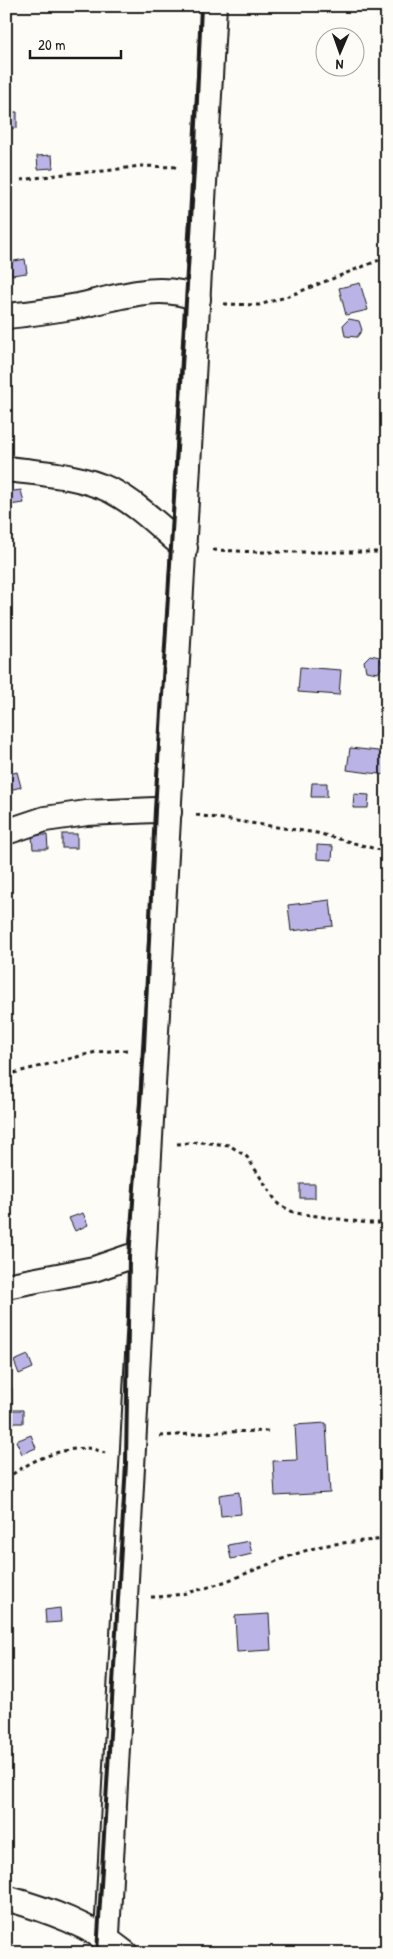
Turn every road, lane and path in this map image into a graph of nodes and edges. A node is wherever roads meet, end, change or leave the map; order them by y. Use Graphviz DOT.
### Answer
graph roads {
  1 [pos="214,6"];
  2 [pos="206,170"];
  3 [pos="22,180"];
  4 [pos="387,257"];
  5 [pos="198,299"];
  6 [pos="6,316"];
  7 [pos="6,469"];
  8 [pos="185,548"];
  9 [pos="387,552"];
  10 [pos="169,812"];
  11 [pos="6,832"];
  12 [pos="387,852"];
  13 [pos="155,1048"];
  14 [pos="6,1075"];
  15 [pos="151,1146"];
  16 [pos="387,1223"];
  17 [pos="143,1261"];
  18 [pos="6,1286"];
  19 [pos="270,1431"];
  20 [pos="134,1438"];
  21 [pos="133,1464"];
  22 [pos="6,1479"];
  23 [pos="387,1539"];
  24 [pos="125,1596"];
  25 [pos="6,1898"];
  26 [pos="113,1948"];
  1 -- 2 [label="street"];
  2 -- 3 [label="path"];
  2 -- 5 [label="street"];
  4 -- 5 [label="path"];
  5 -- 6 [label="street"];
  5 -- 8 [label="street"];
  7 -- 8 [label="street"];
  8 -- 9 [label="path"];
  8 -- 10 [label="street"];
  10 -- 11 [label="street"];
  10 -- 12 [label="path"];
  10 -- 13 [label="street"];
  13 -- 14 [label="path"];
  13 -- 15 [label="street"];
  15 -- 16 [label="path"];
  15 -- 17 [label="street"];
  17 -- 18 [label="street"];
  17 -- 20 [label="street"];
  19 -- 20 [label="path"];
  20 -- 21 [label="street"];
  21 -- 22 [label="path"];
  21 -- 24 [label="street"];
  23 -- 24 [label="path"];
  24 -- 26 [label="street"];
  25 -- 26 [label="street"];
}
